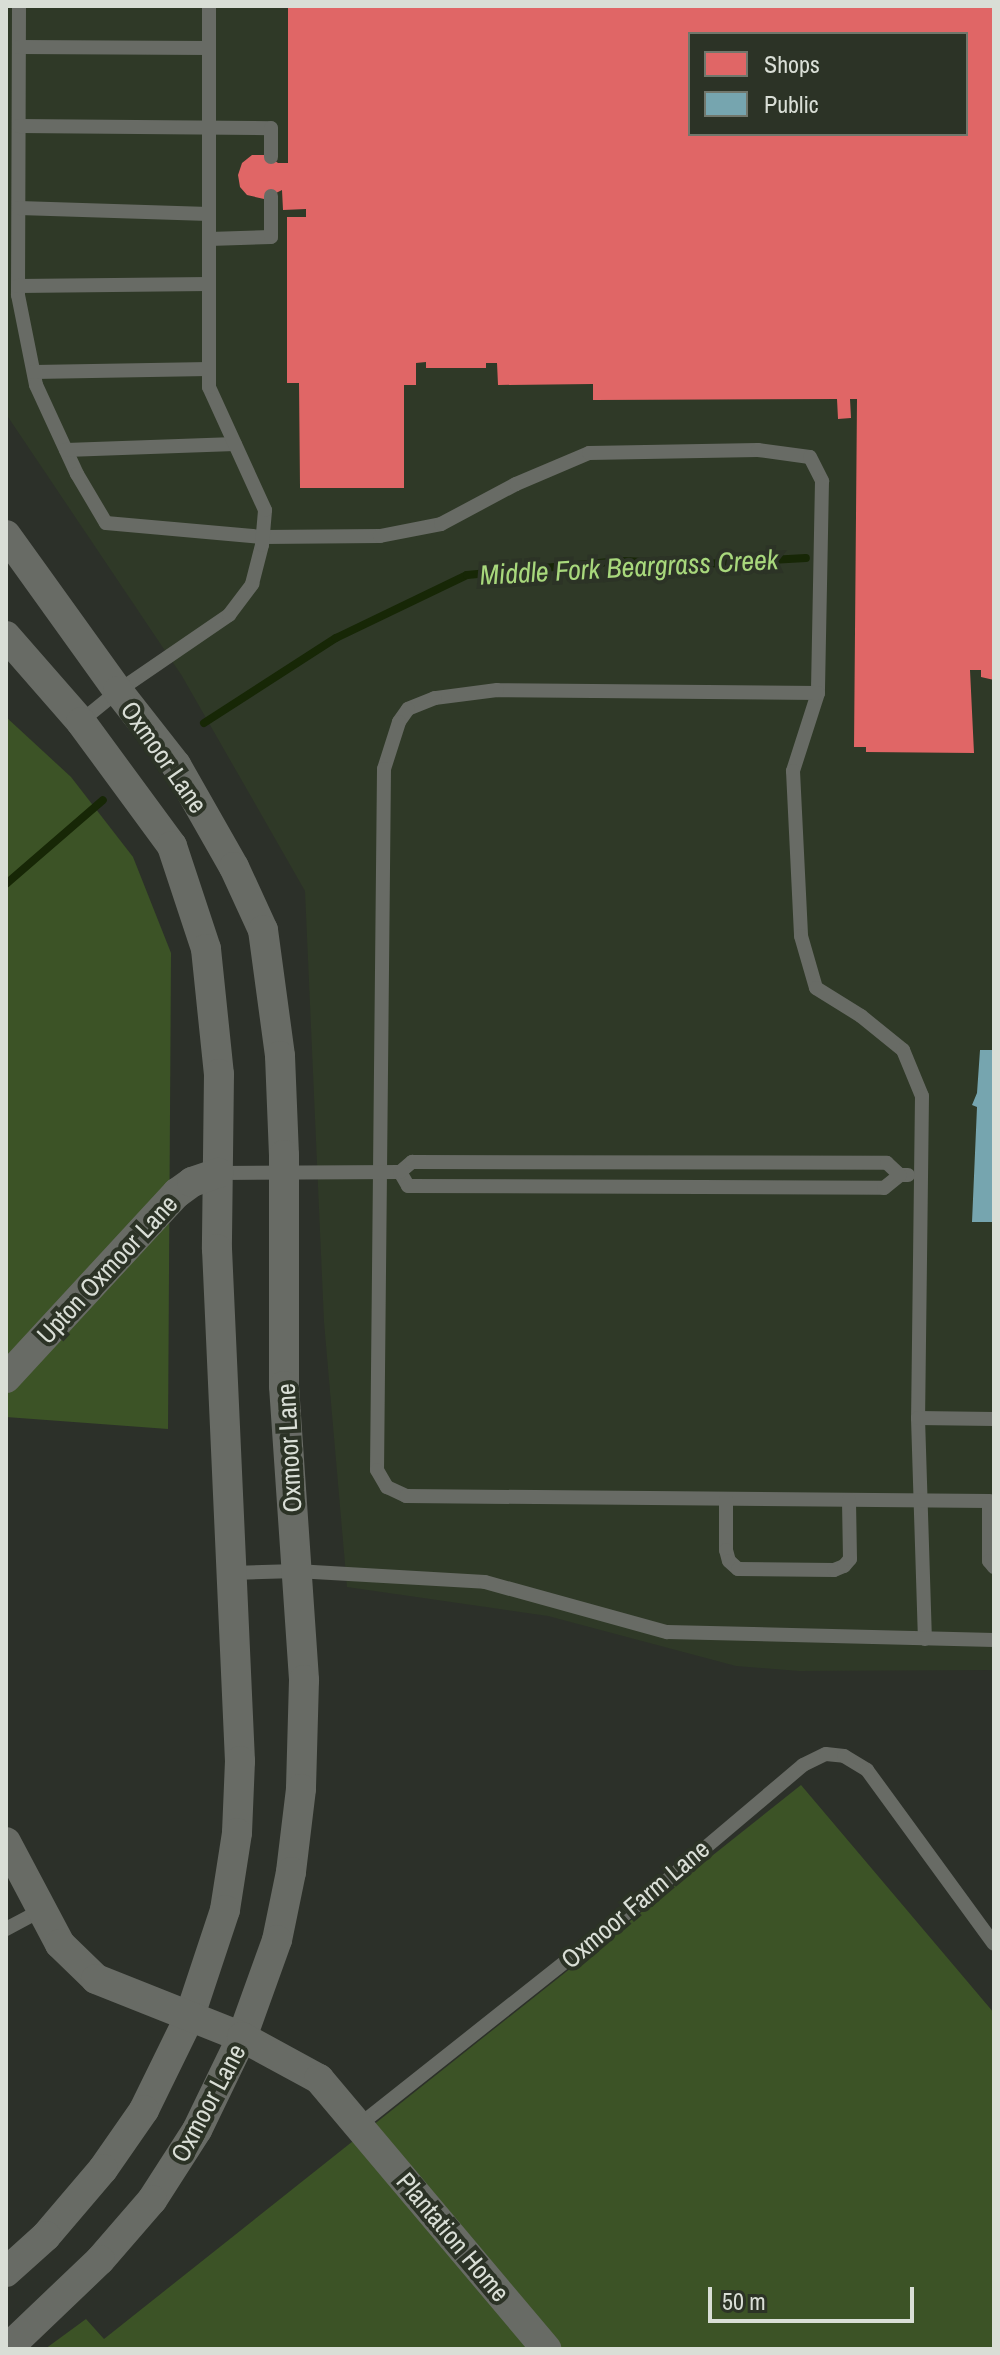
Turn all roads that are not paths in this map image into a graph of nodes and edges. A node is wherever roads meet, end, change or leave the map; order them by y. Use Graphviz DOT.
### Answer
graph roads {
  1 [pos="19,6"];
  2 [pos="209,6"];
  3 [pos="19,47"];
  4 [pos="209,48"];
  5 [pos="19,126"];
  6 [pos="209,129"];
  7 [pos="271,157"];
  8 [pos="271,196"];
  9 [pos="19,208"];
  10 [pos="209,214"];
  11 [pos="209,239"];
  12 [pos="209,284"];
  13 [pos="18,286"];
  14 [pos="209,369"];
  15 [pos="34,372"];
  16 [pos="235,444"];
  17 [pos="66,450"];
  18 [pos="6,535"];
  19 [pos="263,537"];
  20 [pos="6,636"];
  21 [pos="118,691"];
  22 [pos="818,693"];
  23 [pos="80,722"];
  24 [pos="382,1172"];
  25 [pos="400,1172"];
  26 [pos="218,1173"];
  27 [pos="284,1173"];
  28 [pos="900,1175"];
  29 [pos="921,1175"];
  30 [pos="6,1378"];
  31 [pos="918,1418"];
  32 [pos="994,1419"];
  33 [pos="726,1499"];
  34 [pos="849,1500"];
  35 [pos="921,1501"];
  36 [pos="994,1567"];
  37 [pos="296,1571"];
  38 [pos="232,1573"];
  39 [pos="925,1639"];
  40 [pos="994,1640"];
  41 [pos="6,1842"];
  42 [pos="40,1911"];
  43 [pos="6,1929"];
  44 [pos="994,1944"];
  45 [pos="189,2018"];
  46 [pos="242,2037"];
  47 [pos="358,2126"];
  48 [pos="6,2272"];
  49 [pos="7,2349"];
  50 [pos="546,2349"];
  1 -- 3 [label="lane"];
  2 -- 4 [label="lane"];
  3 -- 4 [label="lane"];
  3 -- 5 [label="lane"];
  4 -- 6 [label="lane"];
  5 -- 6 [label="lane"];
  5 -- 9 [label="lane"];
  6 -- 7 [label="lane"];
  6 -- 10 [label="lane"];
  8 -- 11 [label="lane"];
  9 -- 10 [label="lane"];
  9 -- 13 [label="lane"];
  10 -- 11 [label="lane"];
  11 -- 12 [label="lane"];
  12 -- 13 [label="lane"];
  12 -- 14 [label="lane"];
  13 -- 15 [label="lane"];
  14 -- 15 [label="lane"];
  14 -- 16 [label="lane"];
  15 -- 17 [label="lane"];
  16 -- 17 [label="lane"];
  16 -- 19 [label="lane"];
  17 -- 19 [label="lane"];
  18 -- 21 [label="street, Oxmoor Lane"];
  19 -- 21 [label="lane"];
  19 -- 22 [label="lane"];
  20 -- 23 [label="street, Oxmoor Lane"];
  21 -- 23 [label="lane"];
  21 -- 27 [label="street, Oxmoor Lane"];
  22 -- 24 [label="lane"];
  22 -- 29 [label="lane"];
  23 -- 26 [label="street, Oxmoor Lane"];
  24 -- 25 [label="lane"];
  24 -- 27 [label="lane"];
  24 -- 33 [label="lane"];
  25 -- 28 [label="lane"];
  25 -- 28 [label="lane"];
  26 -- 27 [label="lane"];
  26 -- 30 [label="street, Upton Oxmoor Lane"];
  26 -- 38 [label="street, Oxmoor Lane"];
  27 -- 37 [label="street, Oxmoor Lane"];
  28 -- 29 [label="lane"];
  29 -- 31 [label="lane"];
  31 -- 32 [label="lane"];
  31 -- 35 [label="lane"];
  33 -- 34 [label="lane"];
  33 -- 34 [label="lane"];
  34 -- 35 [label="lane"];
  35 -- 36 [label="lane"];
  35 -- 39 [label="lane"];
  37 -- 38 [label="lane"];
  37 -- 39 [label="lane"];
  37 -- 46 [label="street, Oxmoor Lane"];
  38 -- 45 [label="street, Oxmoor Lane"];
  39 -- 40 [label="lane"];
  41 -- 42 [label="street"];
  42 -- 43 [label="lane"];
  42 -- 45 [label="street"];
  44 -- 47 [label="lane, Oxmoor Farm Lane"];
  45 -- 46 [label="street"];
  45 -- 48 [label="street, Oxmoor Lane"];
  46 -- 47 [label="street"];
  46 -- 49 [label="street, Oxmoor Lane"];
  47 -- 50 [label="street, Plantation Home"];
}
